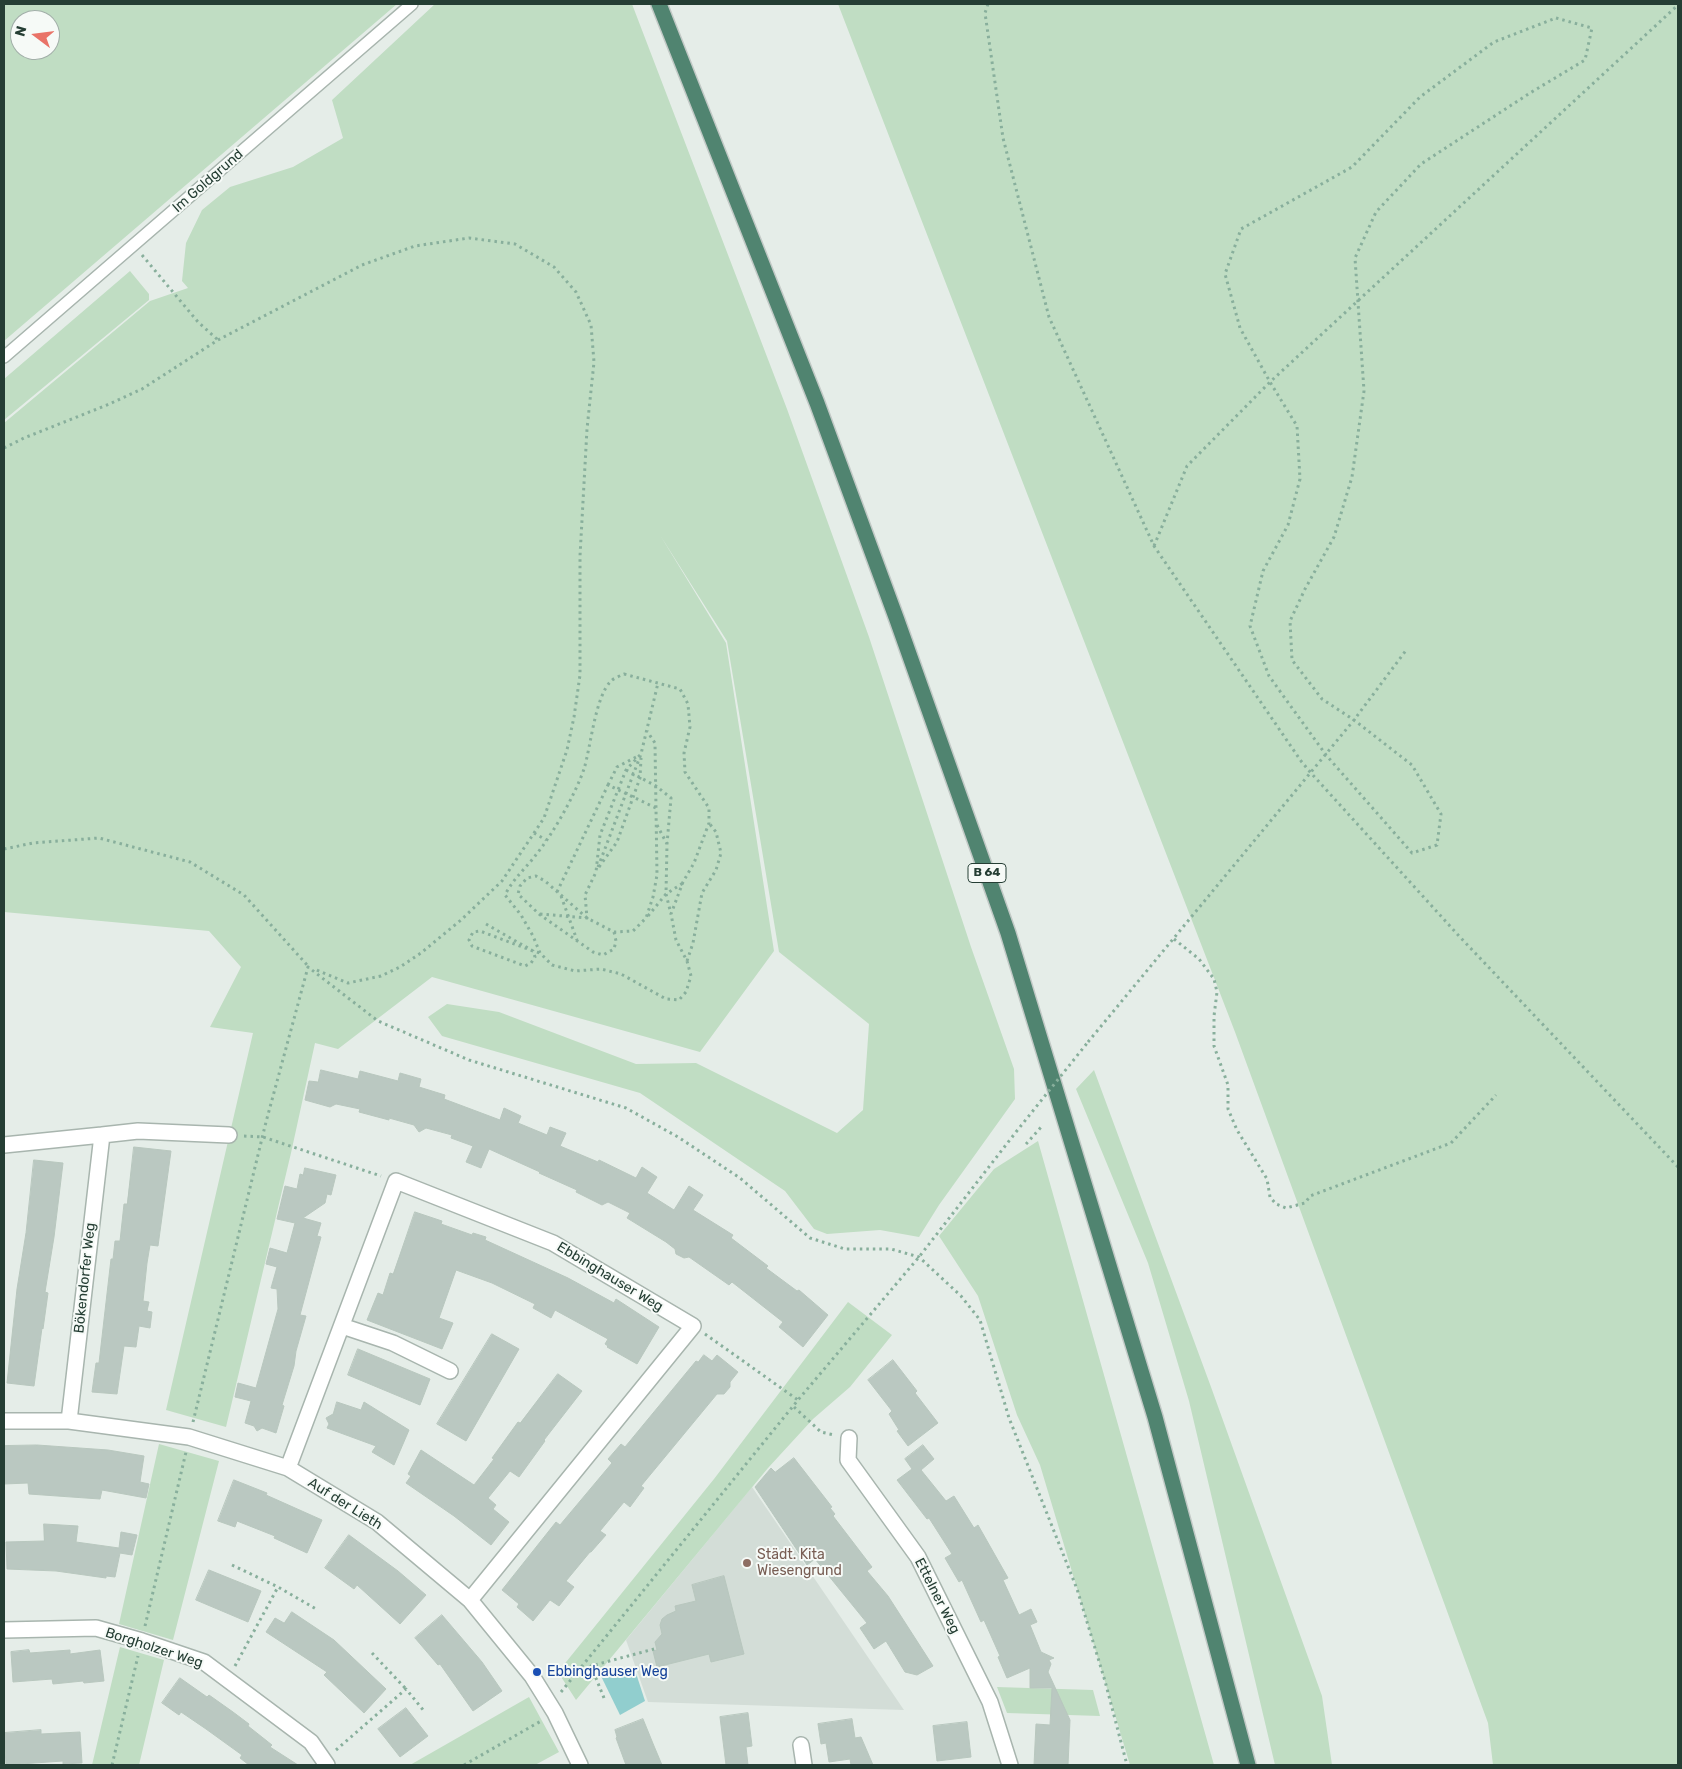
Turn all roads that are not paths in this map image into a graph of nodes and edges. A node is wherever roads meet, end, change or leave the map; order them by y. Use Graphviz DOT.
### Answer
graph roads {
  1 [pos="412,4"];
  2 [pos="659,4"];
  3 [pos="4,357"];
  4 [pos="102,1135"];
  5 [pos="229,1135"];
  6 [pos="4,1146"];
  7 [pos="342,1326"];
  8 [pos="450,1371"];
  9 [pos="4,1421"];
  10 [pos="69,1421"];
  11 [pos="849,1438"];
  12 [pos="288,1468"];
  13 [pos="470,1600"];
  14 [pos="4,1630"];
  15 [pos="802,1745"];
  16 [pos="326,1763"];
  17 [pos="580,1765"];
  18 [pos="804,1765"];
  19 [pos="1010,1765"];
  20 [pos="1248,1765"];
  1 -- 3 [label="lane, Im Goldgrund"];
  2 -- 20 [label="highway, B 64"];
  4 -- 5 [label="street"];
  4 -- 6 [label="street"];
  4 -- 10 [label="street, Bökendorfer Weg"];
  7 -- 8 [label="street"];
  7 -- 12 [label="street"];
  7 -- 13 [label="street, Ebbinghauser Weg"];
  9 -- 10 [label="street, Auf der Lieth"];
  10 -- 12 [label="street, Auf der Lieth"];
  11 -- 19 [label="street, Ettelner Weg"];
  12 -- 13 [label="street, Auf der Lieth"];
  13 -- 17 [label="street, Auf der Lieth"];
  14 -- 16 [label="street, Borgholzer Weg"];
  15 -- 18 [label="street"];
}
